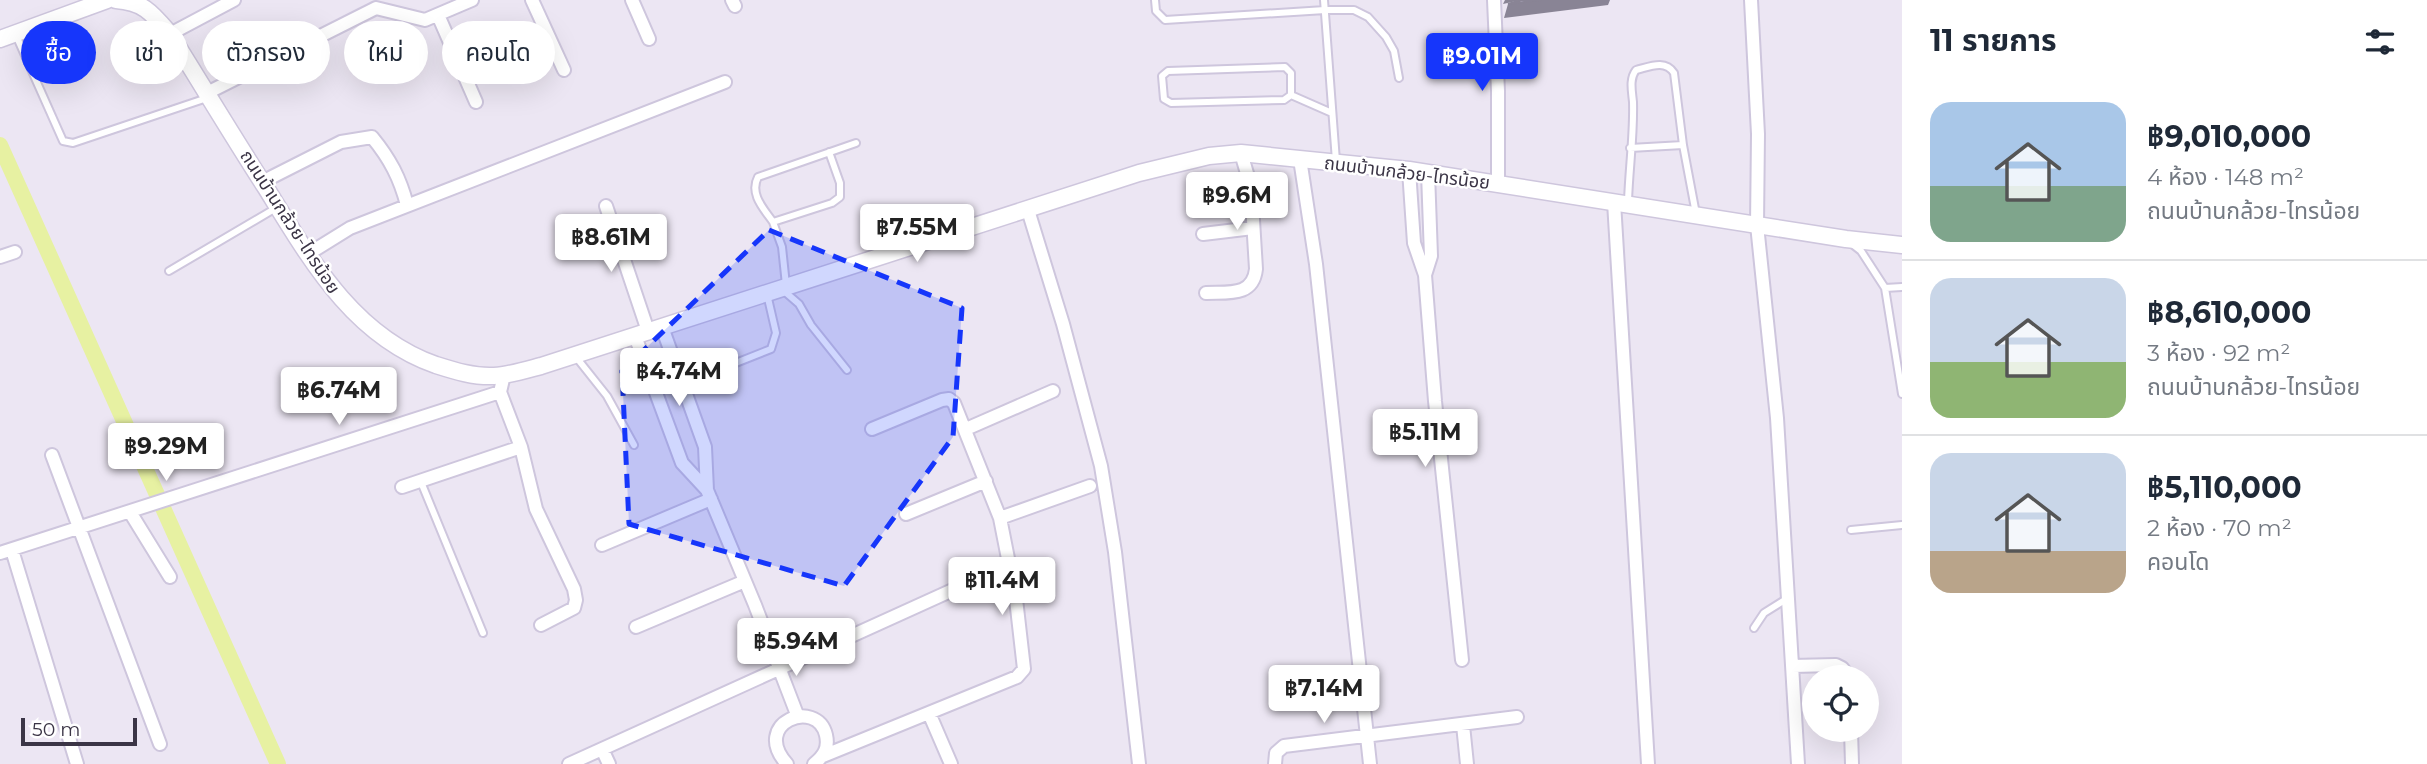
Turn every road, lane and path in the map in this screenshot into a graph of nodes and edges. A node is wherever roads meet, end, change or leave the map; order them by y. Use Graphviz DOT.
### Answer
graph roads {
  1 [pos="107,0"];
  2 [pos="116,0"];
  3 [pos="234,0"];
  4 [pos="472,0"];
  5 [pos="532,0"];
  6 [pos="632,0"];
  7 [pos="1155,0"];
  8 [pos="1324,0"];
  9 [pos="1751,0"];
  10 [pos="135,1"];
  11 [pos="1497,7"];
  12 [pos="1325,10"];
  13 [pos="438,15"];
  14 [pos="158,21"];
  15 [pos="188,24"];
  16 [pos="7,36"];
  17 [pos="649,39"];
  18 [pos="188,63"];
  19 [pos="564,70"];
  20 [pos="1399,78"];
  21 [pos="725,82"];
  22 [pos="208,95"];
  23 [pos="1291,95"];
  24 [pos="476,102"];
  25 [pos="1332,113"];
  26 [pos="856,142"];
  27 [pos="1683,145"];
  28 [pos="1630,148"];
  29 [pos="829,152"];
  30 [pos="1241,153"];
  31 [pos="1300,159"];
  32 [pos="1336,162"];
  33 [pos="1409,170"];
  34 [pos="1428,173"];
  35 [pos="262,182"];
  36 [pos="1499,184"];
  37 [pos="1621,203"];
  38 [pos="407,205"];
  39 [pos="606,206"];
  40 [pos="277,207"];
  41 [pos="1028,210"];
  42 [pos="1696,214"];
  43 [pos="773,222"];
  44 [pos="1757,225"];
  45 [pos="1253,229"];
  46 [pos="1203,234"];
  47 [pos="1846,239"];
  48 [pos="1902,244"];
  49 [pos="15,252"];
  50 [pos="307,254"];
  51 [pos="0,257"];
  52 [pos="169,271"];
  53 [pos="1425,275"];
  54 [pos="1902,287"];
  55 [pos="778,288"];
  56 [pos="1885,288"];
  57 [pos="1206,293"];
  58 [pos="648,332"];
  59 [pos="575,356"];
  60 [pos="847,370"];
  61 [pos="504,374"];
  62 [pos="708,374"];
  63 [pos="1053,391"];
  64 [pos="500,392"];
  65 [pos="1902,394"];
  66 [pos="872,429"];
  67 [pos="966,429"];
  68 [pos="634,445"];
  69 [pos="521,447"];
  70 [pos="52,455"];
  71 [pos="986,481"];
  72 [pos="421,482"];
  73 [pos="1090,486"];
  74 [pos="402,487"];
  75 [pos="709,495"];
  76 [pos="130,512"];
  77 [pos="906,514"];
  78 [pos="1000,518"];
  79 [pos="1902,525"];
  80 [pos="80,528"];
  81 [pos="1851,530"];
  82 [pos="602,545"];
  83 [pos="6,552"];
  84 [pos="1010,564"];
  85 [pos="170,577"];
  86 [pos="746,581"];
  87 [pos="1788,598"];
  88 [pos="541,625"];
  89 [pos="636,627"];
  90 [pos="1754,628"];
  91 [pos="483,633"];
  92 [pos="1462,660"];
  93 [pos="1792,666"];
  94 [pos="1802,666"];
  95 [pos="779,667"];
  96 [pos="929,713"];
  97 [pos="798,717"];
  98 [pos="1517,717"];
  99 [pos="1463,724"];
  100 [pos="1367,737"];
  101 [pos="1852,742"];
  102 [pos="160,744"];
  103 [pos="602,749"];
  104 [pos="819,760"];
  105 [pos="78,764"];
  106 [pos="569,764"];
  107 [pos="609,764"];
  108 [pos="787,764"];
  109 [pos="951,764"];
  110 [pos="1139,764"];
  111 [pos="1275,764"];
  112 [pos="1370,764"];
  113 [pos="1467,764"];
  114 [pos="1648,764"];
  115 [pos="1798,764"];
  116 [pos="1852,764"];
  1 -- 16 [label="street"];
  2 -- 10 [label="street, ถนนบ้านกล้วย-ไทรน้อย"];
  3 -- 15 [label="street"];
  4 -- 13 [label="street"];
  5 -- 19 [label="street"];
  6 -- 17 [label="street"];
  7 -- 12 [label="lane"];
  8 -- 12 [label="lane"];
  9 -- 44 [label="street"];
  10 -- 14 [label="street, ถนนบ้านกล้วย-ไทรน้อย"];
  11 -- 36 [label="street"];
  12 -- 20 [label="lane"];
  12 -- 25 [label="lane"];
  13 -- 22 [label="street"];
  13 -- 24 [label="street"];
  16 -- 22 [label="lane"];
  18 -- 22 [label="street, ถนนบ้านกล้วย-ไทรน้อย"];
  21 -- 38 [label="street"];
  22 -- 35 [label="street, ถนนบ้านกล้วย-ไทรน้อย"];
  23 -- 23 [label="lane"];
  23 -- 25 [label="lane"];
  25 -- 32 [label="lane"];
  26 -- 29 [label="lane"];
  27 -- 28 [label="lane"];
  27 -- 28 [label="lane"];
  27 -- 42 [label="lane"];
  28 -- 37 [label="lane"];
  29 -- 43 [label="lane"];
  29 -- 43 [label="lane"];
  30 -- 31 [label="street, ถนนบ้านกล้วย-ไทรน้อย"];
  30 -- 41 [label="street, ถนนบ้านกล้วย-ไทรน้อย"];
  30 -- 45 [label="street"];
  31 -- 32 [label="street, ถนนบ้านกล้วย-ไทรน้อย"];
  31 -- 100 [label="street"];
  32 -- 33 [label="street, ถนนบ้านกล้วย-ไทรน้อย"];
  33 -- 34 [label="street, ถนนบ้านกล้วย-ไทรน้อย"];
  33 -- 53 [label="street"];
  34 -- 36 [label="street, ถนนบ้านกล้วย-ไทรน้อย"];
  34 -- 53 [label="street"];
  35 -- 38 [label="street"];
  35 -- 40 [label="street, ถนนบ้านกล้วย-ไทรน้อย"];
  36 -- 37 [label="street, ถนนบ้านกล้วย-ไทรน้อย"];
  37 -- 42 [label="street, ถนนบ้านกล้วย-ไทรน้อย"];
  37 -- 114 [label="street"];
  38 -- 50 [label="street"];
  39 -- 58 [label="street"];
  40 -- 50 [label="street, ถนนบ้านกล้วย-ไทรน้อย"];
  40 -- 52 [label="lane"];
  41 -- 55 [label="street, ถนนบ้านกล้วย-ไทรน้อย"];
  41 -- 110 [label="street"];
  42 -- 44 [label="street, ถนนบ้านกล้วย-ไทรน้อย"];
  43 -- 55 [label="lane"];
  44 -- 47 [label="street, ถนนบ้านกล้วย-ไทรน้อย"];
  44 -- 87 [label="street"];
  45 -- 46 [label="street"];
  45 -- 57 [label="street"];
  47 -- 48 [label="street, ถนนบ้านกล้วย-ไทรน้อย"];
  47 -- 56 [label="lane"];
  49 -- 51 [label="street"];
  50 -- 61 [label="street, ถนนบ้านกล้วย-ไทรน้อย"];
  53 -- 92 [label="street"];
  54 -- 56 [label="lane"];
  55 -- 58 [label="street, ถนนบ้านกล้วย-ไทรน้อย"];
  55 -- 60 [label="lane"];
  55 -- 62 [label="lane"];
  56 -- 65 [label="lane"];
  58 -- 59 [label="street, ถนนบ้านกล้วย-ไทรน้อย"];
  58 -- 75 [label="street"];
  58 -- 75 [label="street"];
  59 -- 61 [label="street, ถนนบ้านกล้วย-ไทรน้อย"];
  59 -- 68 [label="lane"];
  61 -- 64 [label="street"];
  63 -- 67 [label="street"];
  64 -- 69 [label="street"];
  64 -- 76 [label="street"];
  66 -- 67 [label="street"];
  67 -- 71 [label="street"];
  69 -- 72 [label="street"];
  69 -- 88 [label="street"];
  70 -- 80 [label="street"];
  71 -- 77 [label="street"];
  71 -- 78 [label="street"];
  72 -- 74 [label="street"];
  72 -- 91 [label="lane"];
  73 -- 78 [label="street"];
  75 -- 82 [label="street"];
  75 -- 86 [label="street"];
  76 -- 80 [label="street"];
  76 -- 85 [label="street"];
  78 -- 84 [label="street"];
  79 -- 81 [label="lane"];
  80 -- 83 [label="street"];
  80 -- 102 [label="street"];
  83 -- 105 [label="street"];
  84 -- 95 [label="street"];
  84 -- 96 [label="street"];
  86 -- 89 [label="street"];
  86 -- 95 [label="street"];
  87 -- 90 [label="lane"];
  87 -- 93 [label="street"];
  93 -- 94 [label="street"];
  93 -- 115 [label="street"];
  95 -- 97 [label="street"];
  95 -- 103 [label="street"];
  96 -- 104 [label="street"];
  96 -- 109 [label="street"];
  97 -- 104 [label="street"];
  97 -- 108 [label="street"];
  98 -- 99 [label="street"];
  99 -- 100 [label="street"];
  99 -- 113 [label="street"];
  100 -- 111 [label="street"];
  100 -- 112 [label="street"];
  101 -- 116 [label="street"];
  103 -- 106 [label="street"];
  103 -- 107 [label="street"];
}
